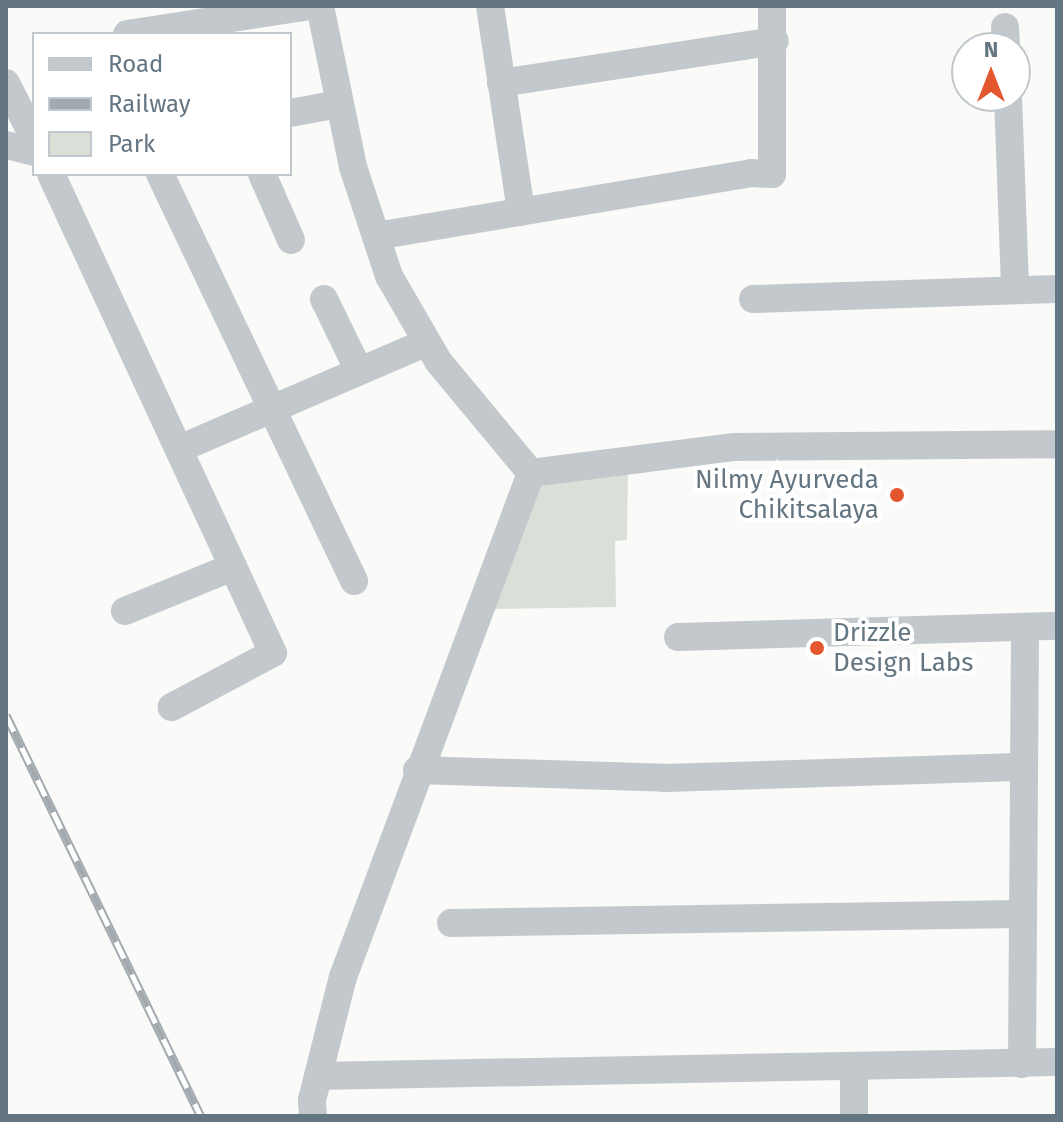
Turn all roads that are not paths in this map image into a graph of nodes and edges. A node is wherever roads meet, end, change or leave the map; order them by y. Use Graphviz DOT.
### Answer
graph roads {
  1 [pos="311,6"];
  2 [pos="320,6"];
  3 [pos="490,6"];
  4 [pos="772,6"];
  5 [pos="140,32"];
  6 [pos="775,41"];
  7 [pos="6,83"];
  8 [pos="501,83"];
  9 [pos="339,104"];
  10 [pos="1009,112"];
  11 [pos="292,113"];
  12 [pos="32,134"];
  13 [pos="6,145"];
  14 [pos="32,152"];
  15 [pos="52,176"];
  16 [pos="161,176"];
  17 [pos="263,176"];
  18 [pos="521,212"];
  19 [pos="376,236"];
  20 [pos="291,240"];
  21 [pos="1015,287"];
  22 [pos="1057,289"];
  23 [pos="324,299"];
  24 [pos="753,299"];
  25 [pos="427,342"];
  26 [pos="359,371"];
  27 [pos="272,409"];
  28 [pos="1057,444"];
  29 [pos="179,449"];
  30 [pos="531,473"];
  31 [pos="233,567"];
  32 [pos="354,581"];
  33 [pos="125,611"];
  34 [pos="1057,626"];
  35 [pos="1025,627"];
  36 [pos="678,637"];
  37 [pos="172,707"];
  38 [pos="1024,767"];
  39 [pos="417,770"];
  40 [pos="1023,914"];
  41 [pos="451,923"];
  42 [pos="1057,1062"];
  43 [pos="1022,1064"];
  44 [pos="854,1069"];
  45 [pos="318,1076"];
  46 [pos="313,1116"];
  47 [pos="854,1116"];
  1 -- 5 [label="street"];
  2 -- 9 [label="street"];
  3 -- 8 [label="street"];
  4 -- 6 [label="street"];
  6 -- 8 [label="street"];
  6 -- 18 [label="street"];
  7 -- 12 [label="street"];
  8 -- 18 [label="street"];
  9 -- 11 [label="street"];
  9 -- 19 [label="street"];
  10 -- 21 [label="street"];
  13 -- 14 [label="street"];
  15 -- 29 [label="street"];
  16 -- 27 [label="street"];
  17 -- 20 [label="street"];
  18 -- 19 [label="street"];
  19 -- 25 [label="street"];
  21 -- 22 [label="street"];
  21 -- 24 [label="street"];
  23 -- 26 [label="street"];
  25 -- 26 [label="street"];
  25 -- 30 [label="street"];
  26 -- 27 [label="street"];
  27 -- 29 [label="street"];
  27 -- 32 [label="street"];
  28 -- 30 [label="street"];
  29 -- 31 [label="street"];
  30 -- 39 [label="street"];
  31 -- 33 [label="street"];
  31 -- 37 [label="street"];
  34 -- 35 [label="street"];
  35 -- 36 [label="street"];
  35 -- 38 [label="street"];
  38 -- 39 [label="street"];
  38 -- 40 [label="street"];
  39 -- 45 [label="street"];
  40 -- 41 [label="street"];
  40 -- 43 [label="street"];
  42 -- 43 [label="street"];
  43 -- 44 [label="street"];
  44 -- 45 [label="street"];
  44 -- 47 [label="street"];
  45 -- 46 [label="street"];
}
